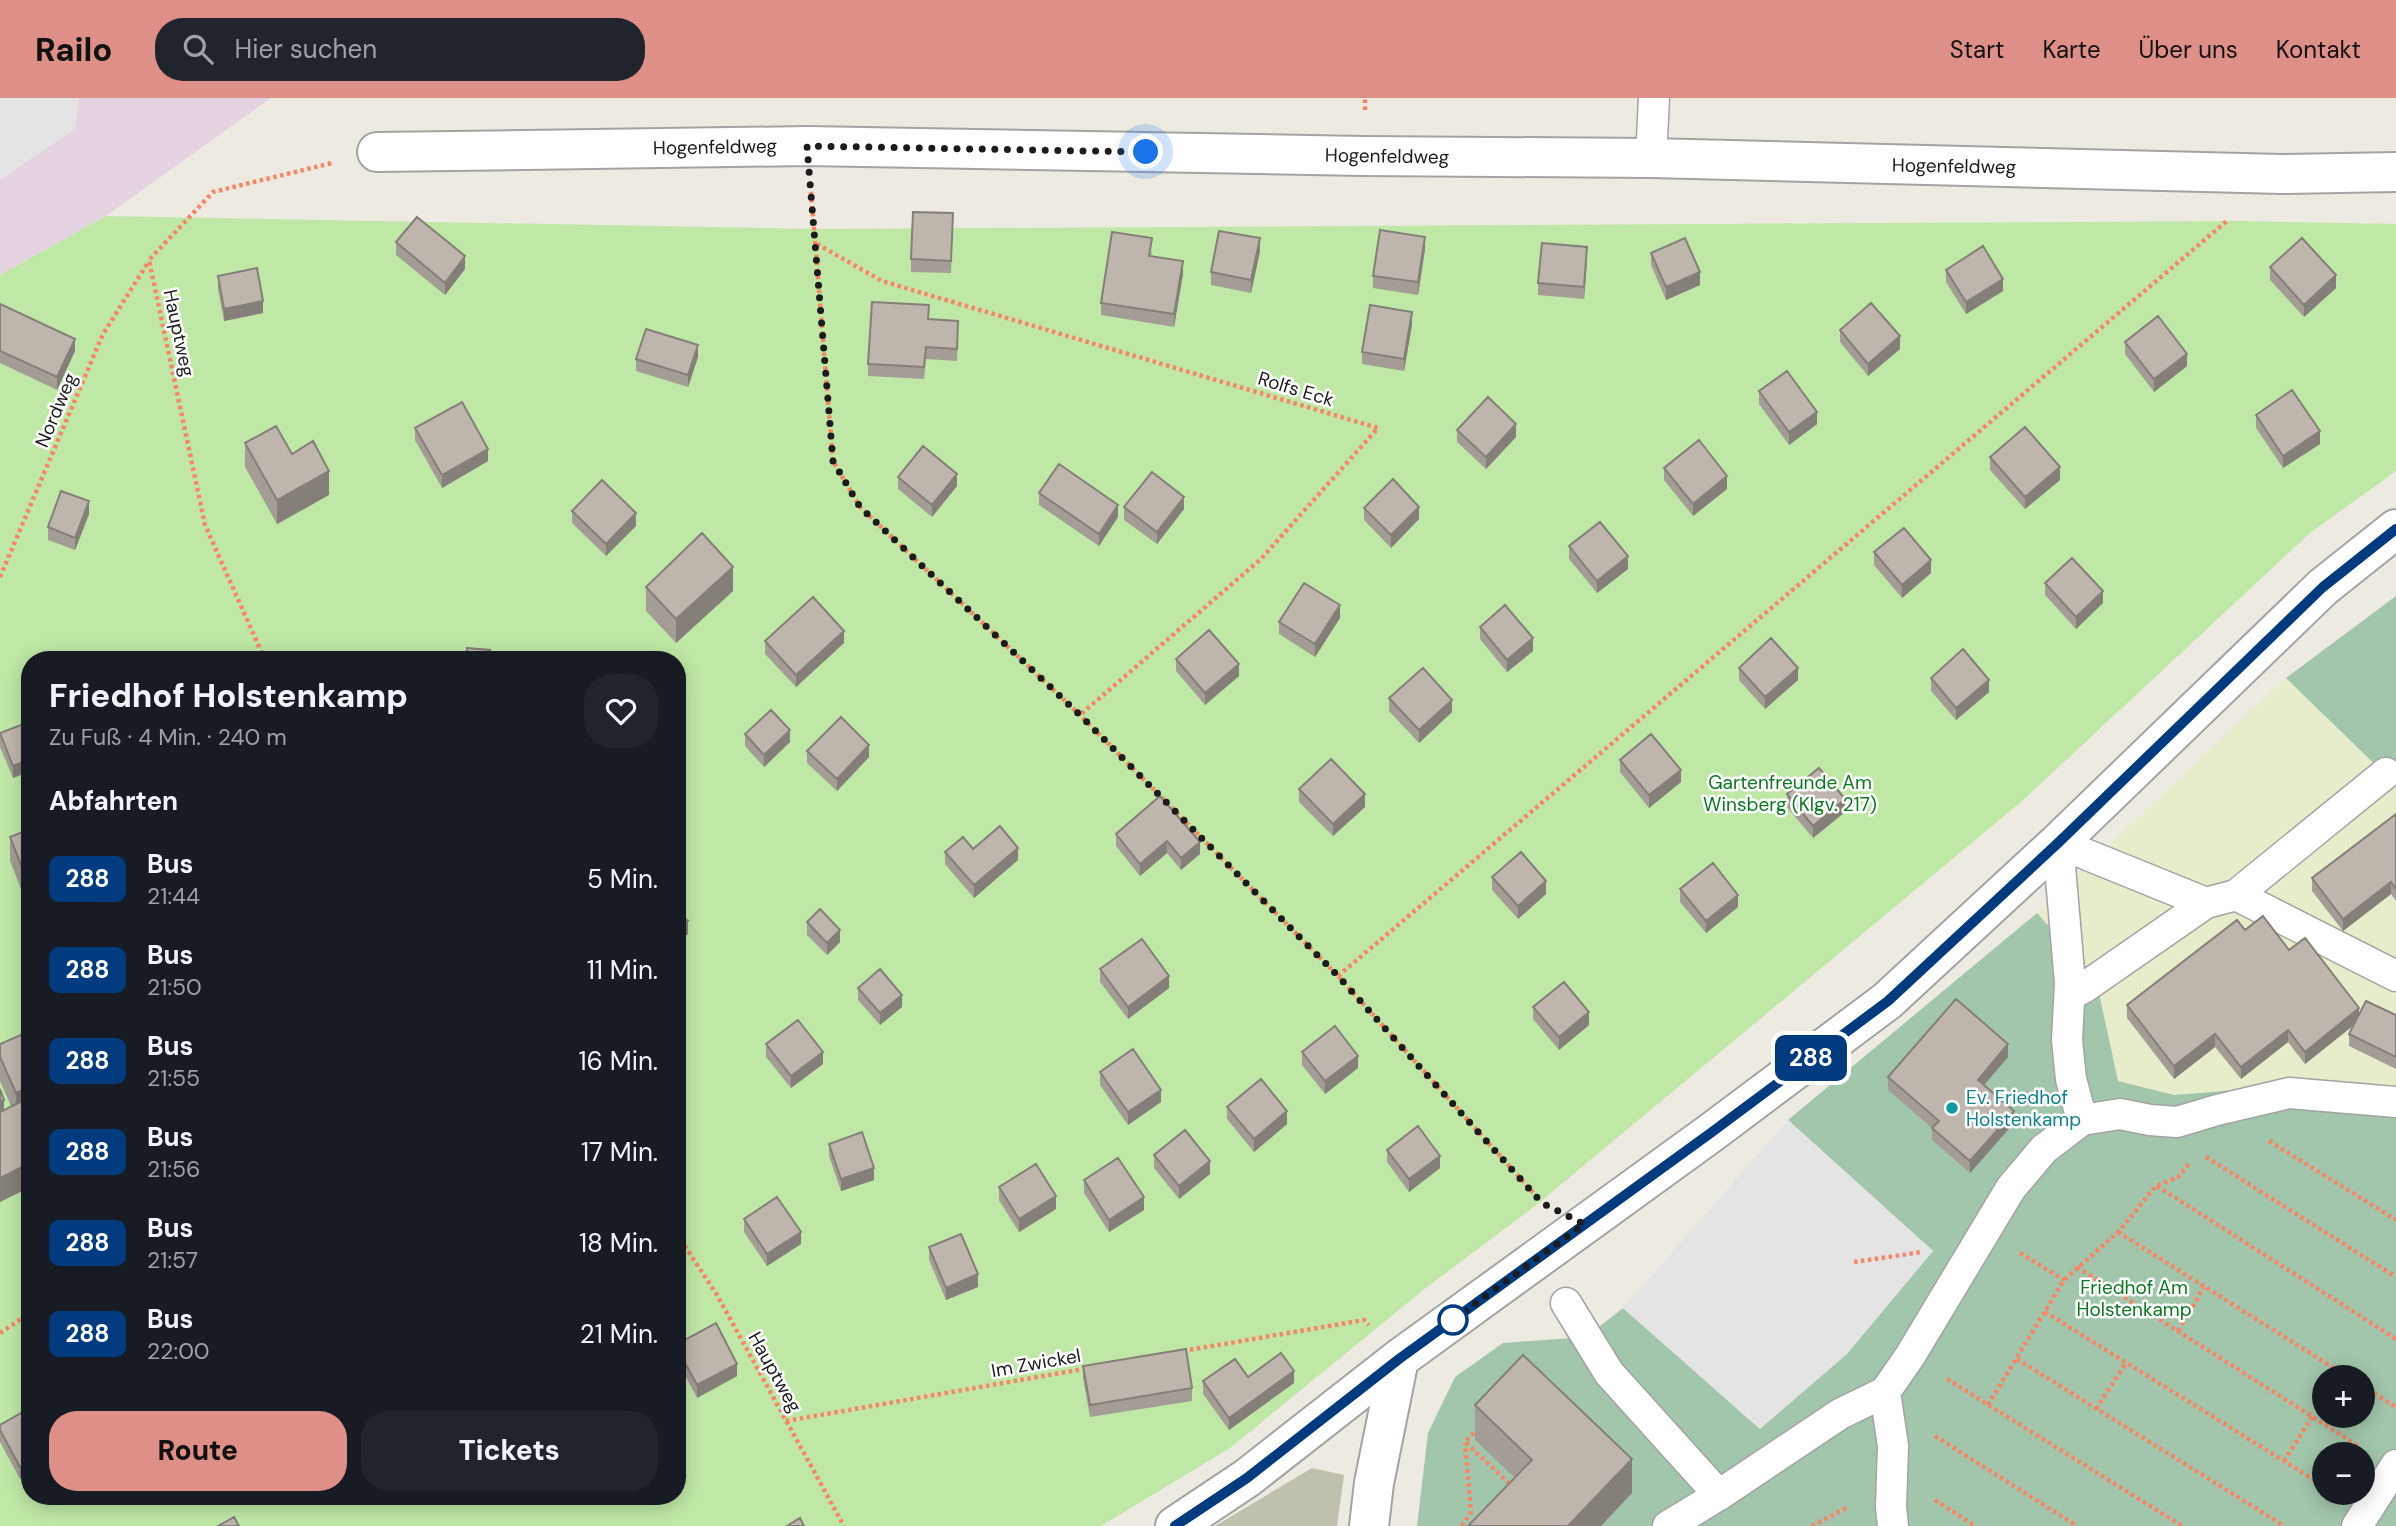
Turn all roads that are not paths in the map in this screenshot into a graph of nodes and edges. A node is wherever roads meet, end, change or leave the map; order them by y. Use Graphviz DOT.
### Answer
graph roads {
  1 [pos="1654,98"];
  2 [pos="377,152"];
  3 [pos="1651,158"];
  4 [pos="2396,172"];
  5 [pos="2396,529"];
  6 [pos="2386,773"];
  7 [pos="2058,843"];
  8 [pos="2236,895"];
  9 [pos="2206,903"];
  10 [pos="2396,976"];
  11 [pos="2070,995"];
  12 [pos="2396,1102"];
  13 [pos="2082,1120"];
  14 [pos="1566,1303"];
  15 [pos="1399,1359"];
  16 [pos="1885,1392"];
  17 [pos="2395,1467"];
  18 [pos="1719,1495"];
  19 [pos="1175,1526"];
  20 [pos="1369,1526"];
  21 [pos="1668,1526"];
  22 [pos="1893,1526"];
  23 [pos="2357,1526"];
  1 -- 3 [label="lane"];
  2 -- 3 [label="street, Hogenfeldweg"];
  3 -- 4 [label="street, Hogenfeldweg"];
  5 -- 7 [label="street"];
  6 -- 8 [label="lane"];
  7 -- 9 [label="lane"];
  7 -- 11 [label="lane"];
  7 -- 15 [label="street"];
  8 -- 9 [label="lane"];
  8 -- 10 [label="lane"];
  9 -- 11 [label="lane"];
  11 -- 13 [label="lane"];
  12 -- 13 [label="lane"];
  13 -- 16 [label="lane"];
  14 -- 18 [label="lane"];
  15 -- 19 [label="street"];
  15 -- 20 [label="street"];
  16 -- 18 [label="lane"];
  16 -- 22 [label="lane"];
  17 -- 23 [label="lane"];
  18 -- 21 [label="lane"];
}
